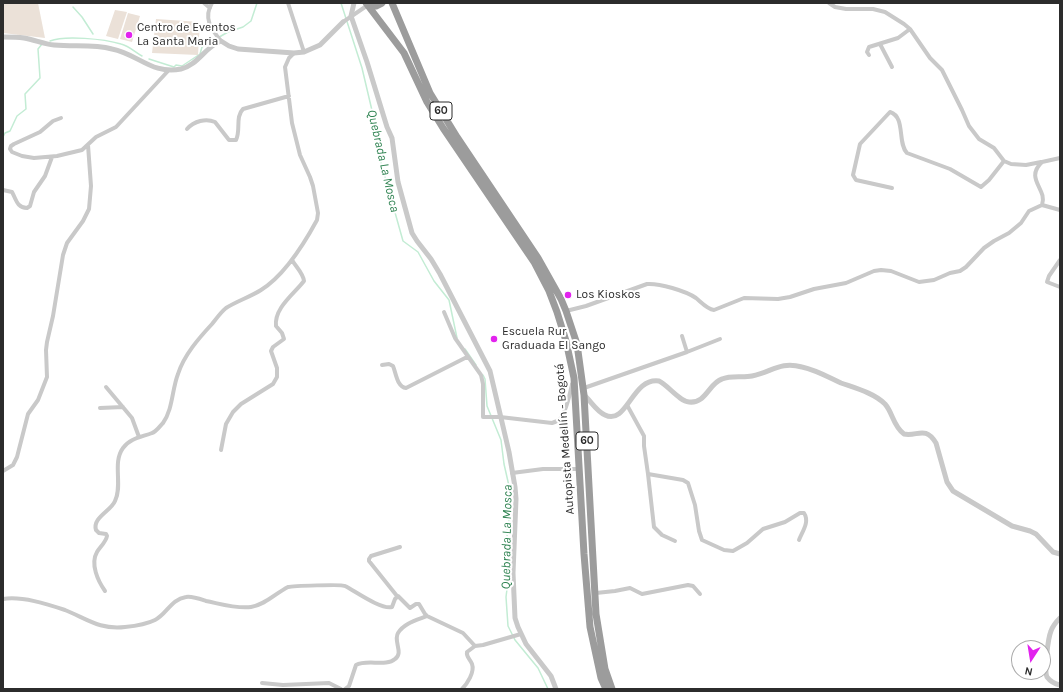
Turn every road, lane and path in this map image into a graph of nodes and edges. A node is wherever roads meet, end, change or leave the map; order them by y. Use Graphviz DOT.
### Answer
graph roads {
  1 [pos="204,3"];
  2 [pos="212,3"];
  3 [pos="288,3"];
  4 [pos="354,3"];
  5 [pos="382,3"];
  6 [pos="392,3"];
  7 [pos="829,3"];
  8 [pos="368,4"];
  9 [pos="210,8"];
  10 [pos="347,19"];
  11 [pos="910,29"];
  12 [pos="3,37"];
  13 [pos="220,41"];
  14 [pos="880,44"];
  15 [pos="304,52"];
  16 [pos="294,53"];
  17 [pos="869,55"];
  18 [pos="892,67"];
  19 [pos="168,71"];
  20 [pos="288,96"];
  21 [pos="61,118"];
  22 [pos="187,129"];
  23 [pos="88,145"];
  24 [pos="52,157"];
  25 [pos="1060,158"];
  26 [pos="1004,161"];
  27 [pos="1042,162"];
  28 [pos="892,188"];
  29 [pos="3,190"];
  30 [pos="1042,205"];
  31 [pos="1060,205"];
  32 [pos="1053,207"];
  33 [pos="1060,210"];
  34 [pos="292,260"];
  35 [pos="1060,260"];
  36 [pos="1060,287"];
  37 [pos="566,311"];
  38 [pos="444,312"];
  39 [pos="682,336"];
  40 [pos="720,340"];
  41 [pos="687,352"];
  42 [pos="467,357"];
  43 [pos="382,365"];
  44 [pos="574,378"];
  45 [pos="106,388"];
  46 [pos="584,392"];
  47 [pos="627,405"];
  48 [pos="123,407"];
  49 [pos="100,408"];
  50 [pos="500,417"];
  51 [pos="139,436"];
  52 [pos="221,450"];
  53 [pos="579,469"];
  54 [pos="3,471"];
  55 [pos="512,473"];
  56 [pos="648,474"];
  57 [pos="675,540"];
  58 [pos="798,540"];
  59 [pos="400,547"];
  60 [pos="1060,554"];
  61 [pos="105,591"];
  62 [pos="596,593"];
  63 [pos="700,594"];
  64 [pos="397,596"];
  65 [pos="3,598"];
  66 [pos="427,616"];
  67 [pos="1060,618"];
  68 [pos="518,635"];
  69 [pos="475,646"];
  70 [pos="262,682"];
  71 [pos="1060,685"];
  72 [pos="341,689"];
  73 [pos="346,689"];
  74 [pos="462,689"];
  75 [pos="556,689"];
  76 [pos="606,689"];
  77 [pos="612,689"];
  1 -- 9 [label="street"];
  2 -- 9 [label="street"];
  3 -- 15 [label="street"];
  4 -- 10 [label="street"];
  5 -- 8 [label="highway"];
  6 -- 37 [label="highway, Autopista Medellín - Bogotá / 60"];
  7 -- 11 [label="street"];
  8 -- 10 [label="street"];
  8 -- 44 [label="highway, Autopista Medellín - Bogotá / 60"];
  9 -- 13 [label="street"];
  10 -- 15 [label="street"];
  10 -- 50 [label="street"];
  11 -- 14 [label="street"];
  11 -- 26 [label="street"];
  12 -- 19 [label="street"];
  13 -- 16 [label="street"];
  13 -- 19 [label="street"];
  14 -- 17 [label="street"];
  14 -- 18 [label="street"];
  15 -- 16 [label="street"];
  16 -- 20 [label="street"];
  19 -- 23 [label="street"];
  20 -- 22 [label="street"];
  20 -- 34 [label="street"];
  21 -- 24 [label="street"];
  23 -- 24 [label="street"];
  23 -- 54 [label="street"];
  24 -- 29 [label="street"];
  25 -- 27 [label="street"];
  26 -- 27 [label="street"];
  26 -- 28 [label="street"];
  27 -- 30 [label="street"];
  30 -- 32 [label="street"];
  30 -- 37 [label="street"];
  31 -- 32 [label="street"];
  32 -- 33 [label="street"];
  34 -- 51 [label="street"];
  34 -- 52 [label="street"];
  35 -- 36 [label="street"];
  37 -- 46 [label="highway, Autopista Medellín - Bogotá / 60"];
  38 -- 42 [label="street"];
  39 -- 41 [label="street"];
  40 -- 41 [label="street"];
  41 -- 46 [label="street"];
  42 -- 43 [label="street"];
  42 -- 50 [label="street"];
  44 -- 50 [label="street"];
  44 -- 53 [label="highway, Autopista Medellín - Bogotá / 60"];
  45 -- 48 [label="street"];
  46 -- 47 [label="street"];
  46 -- 62 [label="highway, Autopista Medellín - Bogotá / 60"];
  47 -- 56 [label="street"];
  47 -- 60 [label="street"];
  48 -- 49 [label="street"];
  48 -- 51 [label="street"];
  50 -- 55 [label="street"];
  51 -- 61 [label="street"];
  53 -- 55 [label="street"];
  53 -- 76 [label="highway, Autopista Medellín - Bogotá / 60"];
  55 -- 68 [label="street"];
  56 -- 57 [label="street"];
  56 -- 58 [label="street"];
  59 -- 64 [label="street"];
  62 -- 63 [label="street"];
  62 -- 77 [label="highway, Autopista Medellín - Bogotá / 60"];
  64 -- 65 [label="street"];
  64 -- 66 [label="street"];
  66 -- 69 [label="street"];
  66 -- 73 [label="street"];
  67 -- 71 [label="street"];
  68 -- 69 [label="street"];
  68 -- 75 [label="street"];
  69 -- 74 [label="street"];
  70 -- 72 [label="street"];
}
